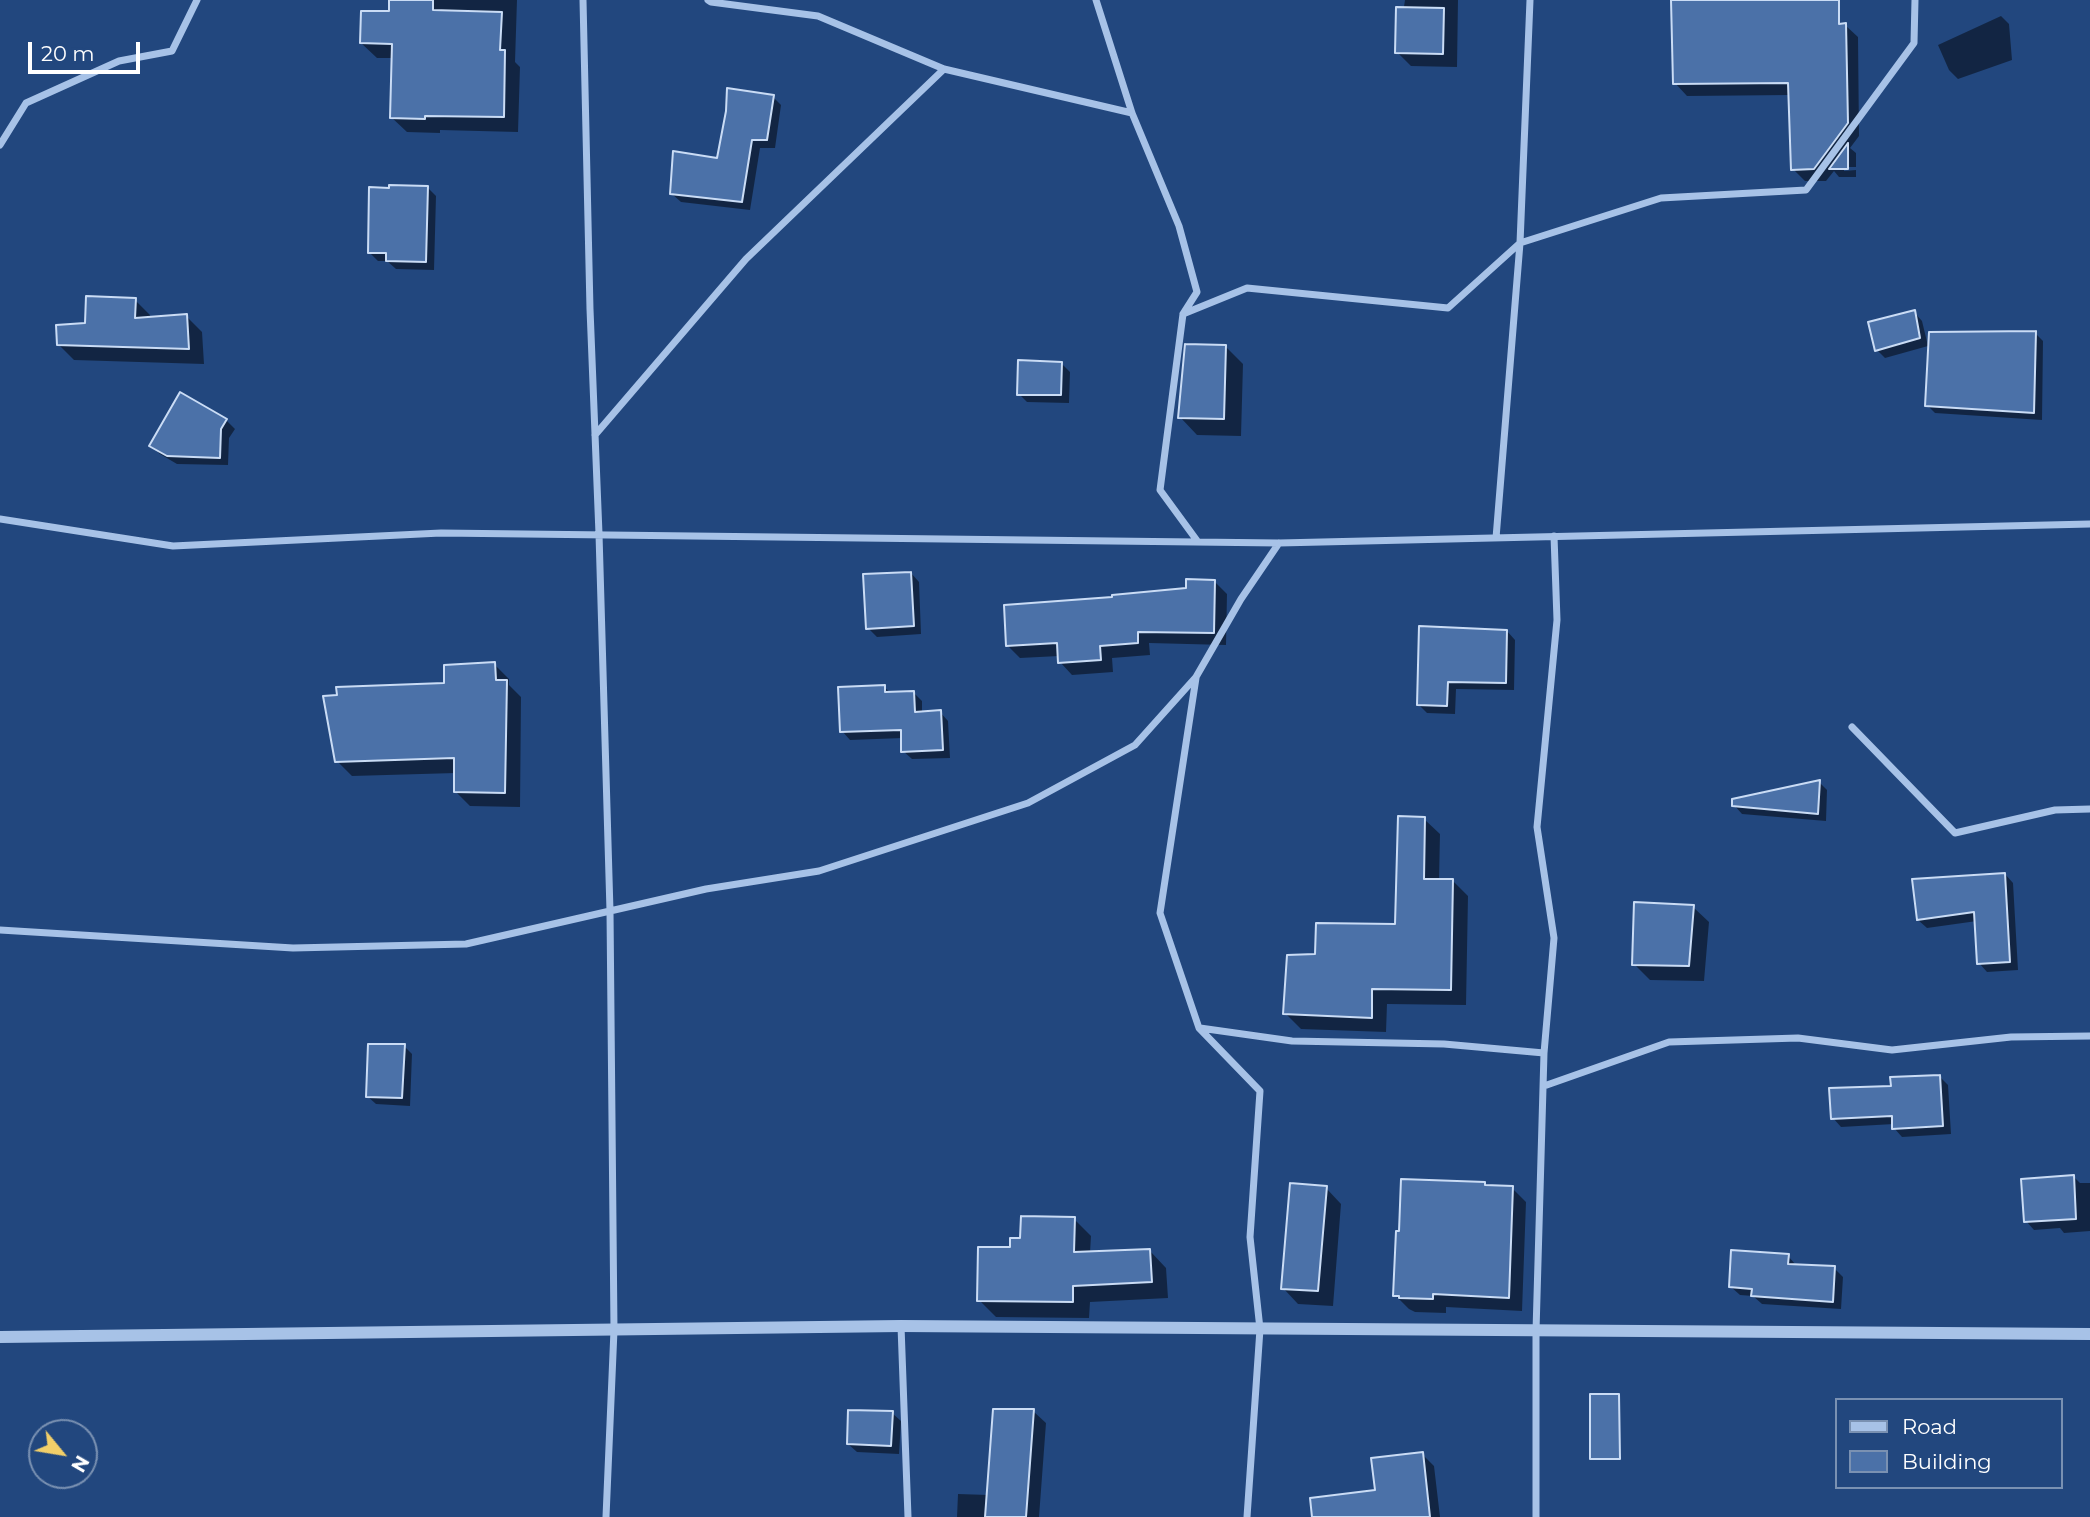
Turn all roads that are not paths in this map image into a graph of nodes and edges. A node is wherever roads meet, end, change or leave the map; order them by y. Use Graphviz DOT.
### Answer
graph roads {
  1 [pos="197,0"];
  2 [pos="583,0"];
  3 [pos="708,0"];
  4 [pos="1096,0"];
  5 [pos="1530,0"];
  6 [pos="1915,0"];
  7 [pos="944,69"];
  8 [pos="1132,113"];
  9 [pos="0,145"];
  10 [pos="1520,243"];
  11 [pos="1183,314"];
  12 [pos="595,435"];
  13 [pos="0,519"];
  14 [pos="2090,524"];
  15 [pos="599,534"];
  16 [pos="1554,536"];
  17 [pos="1496,538"];
  18 [pos="1198,542"];
  19 [pos="1279,543"];
  20 [pos="1196,677"];
  21 [pos="1852,727"];
  22 [pos="2090,809"];
  23 [pos="610,911"];
  24 [pos="0,930"];
  25 [pos="1199,1028"];
  26 [pos="2090,1035"];
  27 [pos="1544,1053"];
  28 [pos="1544,1086"];
  29 [pos="901,1326"];
  30 [pos="1260,1329"];
  31 [pos="614,1330"];
  32 [pos="1536,1331"];
  33 [pos="2090,1334"];
  34 [pos="0,1337"];
  35 [pos="606,1517"];
  36 [pos="908,1517"];
  37 [pos="1247,1517"];
  38 [pos="1536,1517"];
  1 -- 9 [label="street"];
  2 -- 12 [label="street"];
  3 -- 7 [label="street"];
  4 -- 8 [label="street"];
  5 -- 10 [label="street"];
  6 -- 10 [label="street"];
  7 -- 8 [label="street"];
  7 -- 12 [label="street"];
  8 -- 11 [label="street"];
  10 -- 11 [label="street"];
  10 -- 17 [label="street"];
  11 -- 18 [label="street"];
  12 -- 15 [label="street"];
  13 -- 15 [label="street"];
  14 -- 16 [label="street"];
  15 -- 18 [label="street"];
  15 -- 23 [label="street"];
  16 -- 17 [label="street"];
  16 -- 27 [label="street"];
  17 -- 19 [label="street"];
  18 -- 19 [label="street"];
  19 -- 20 [label="street"];
  20 -- 23 [label="street"];
  20 -- 25 [label="street"];
  21 -- 22 [label="street"];
  23 -- 24 [label="street"];
  23 -- 31 [label="street"];
  25 -- 27 [label="street"];
  25 -- 30 [label="street"];
  26 -- 28 [label="street"];
  27 -- 28 [label="street"];
  28 -- 32 [label="street"];
  29 -- 30 [label="street"];
  29 -- 31 [label="street"];
  29 -- 36 [label="street"];
  30 -- 32 [label="street"];
  30 -- 37 [label="street"];
  31 -- 34 [label="street"];
  31 -- 35 [label="street"];
  32 -- 33 [label="street"];
  32 -- 38 [label="street"];
}
